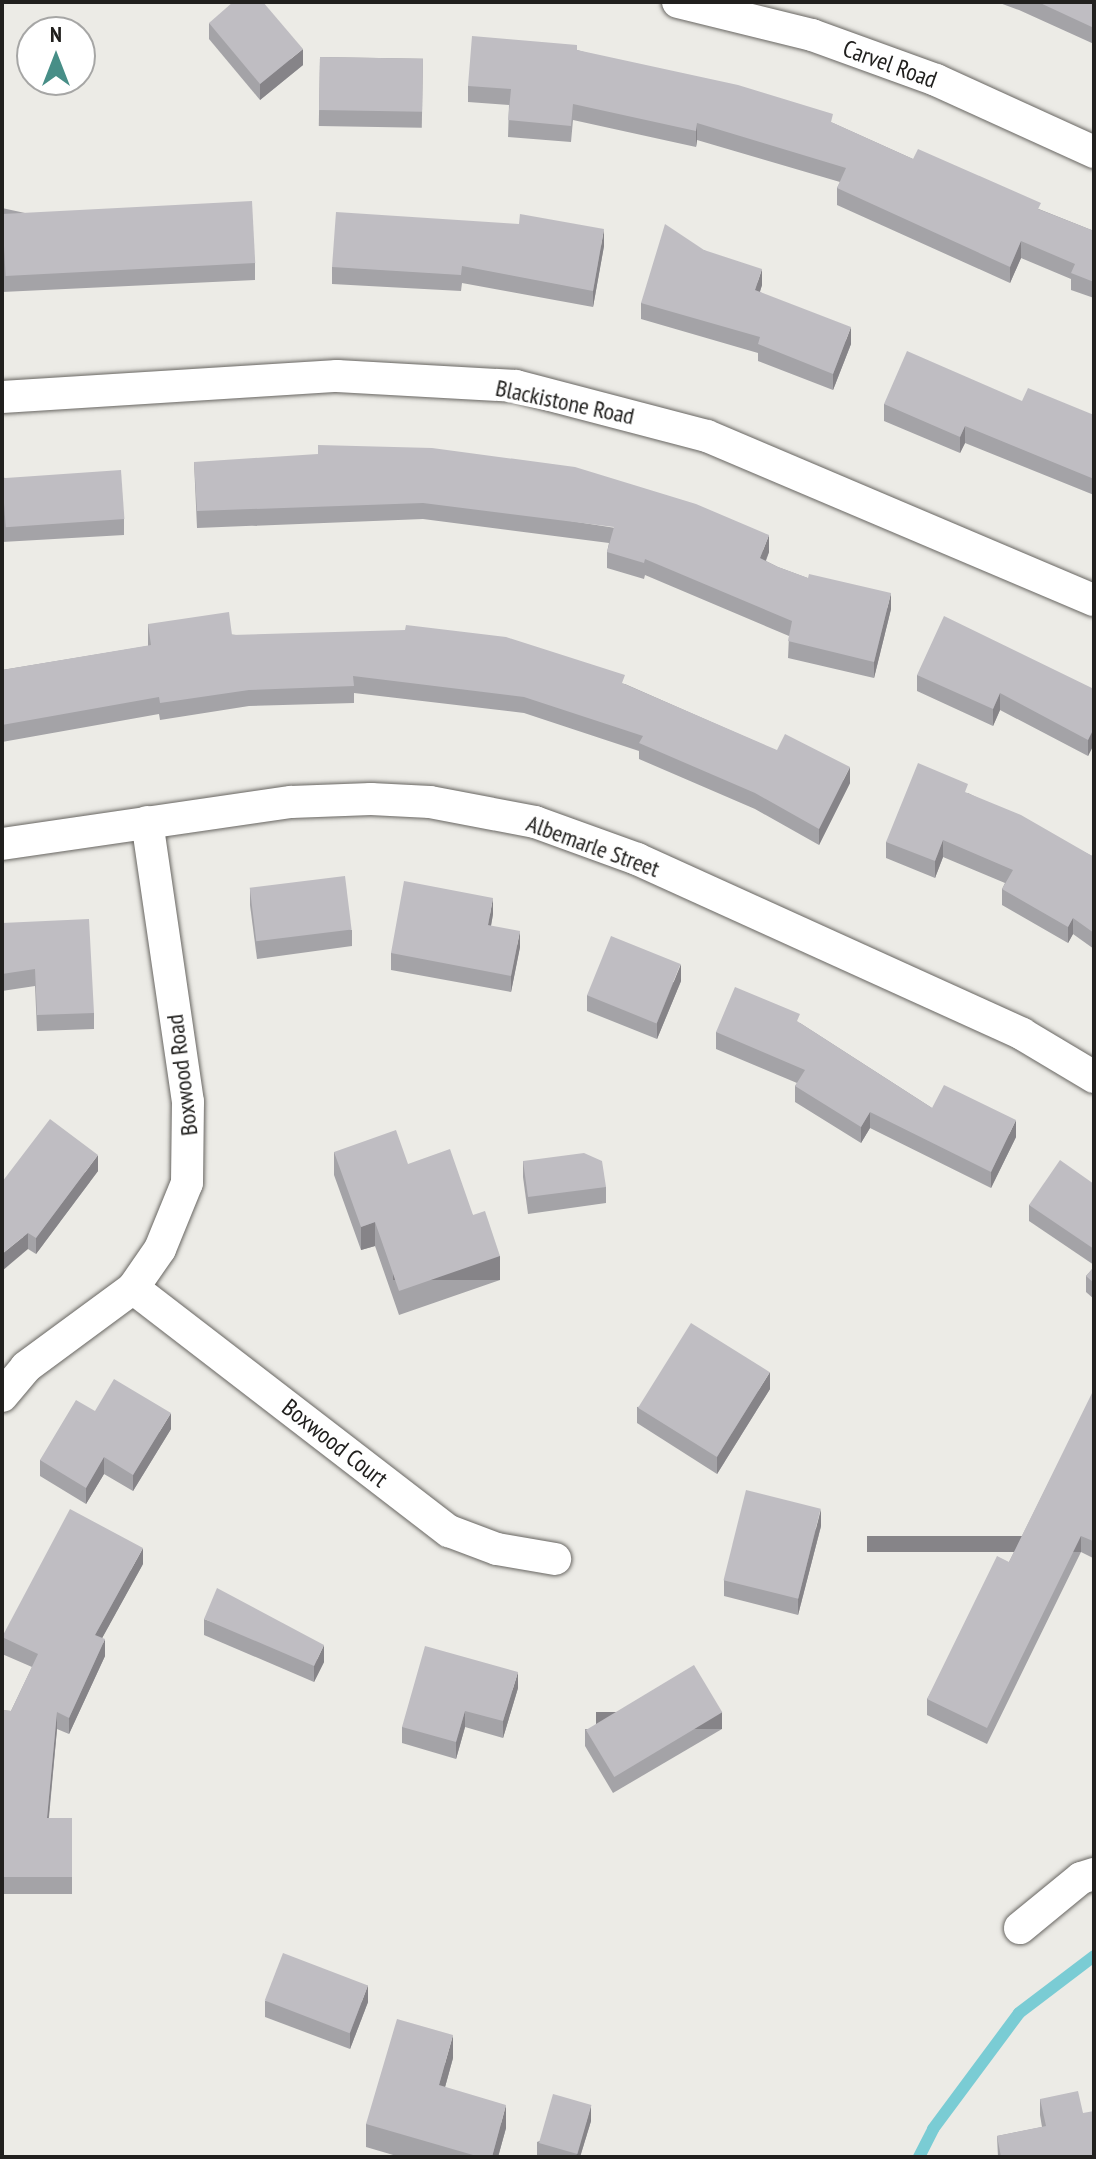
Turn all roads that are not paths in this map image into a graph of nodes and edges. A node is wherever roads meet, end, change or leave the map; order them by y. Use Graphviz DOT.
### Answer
graph roads {
  1 [pos="678,2"];
  2 [pos="1094,152"];
  3 [pos="2,397"];
  4 [pos="1094,600"];
  5 [pos="147,822"];
  6 [pos="2,844"];
  7 [pos="1094,1077"];
  8 [pos="133,1288"];
  9 [pos="2,1396"];
  10 [pos="555,1559"];
  11 [pos="1094,1874"];
  12 [pos="1020,1928"];
  1 -- 2 [label="street, Carvel Road"];
  3 -- 4 [label="street, Blackistone Road"];
  5 -- 6 [label="street, Albemarle Street"];
  5 -- 7 [label="street, Albemarle Street"];
  5 -- 8 [label="street, Boxwood Road"];
  8 -- 9 [label="street, Boxwood Road"];
  8 -- 10 [label="street, Boxwood Court"];
  11 -- 12 [label="street"];
}
